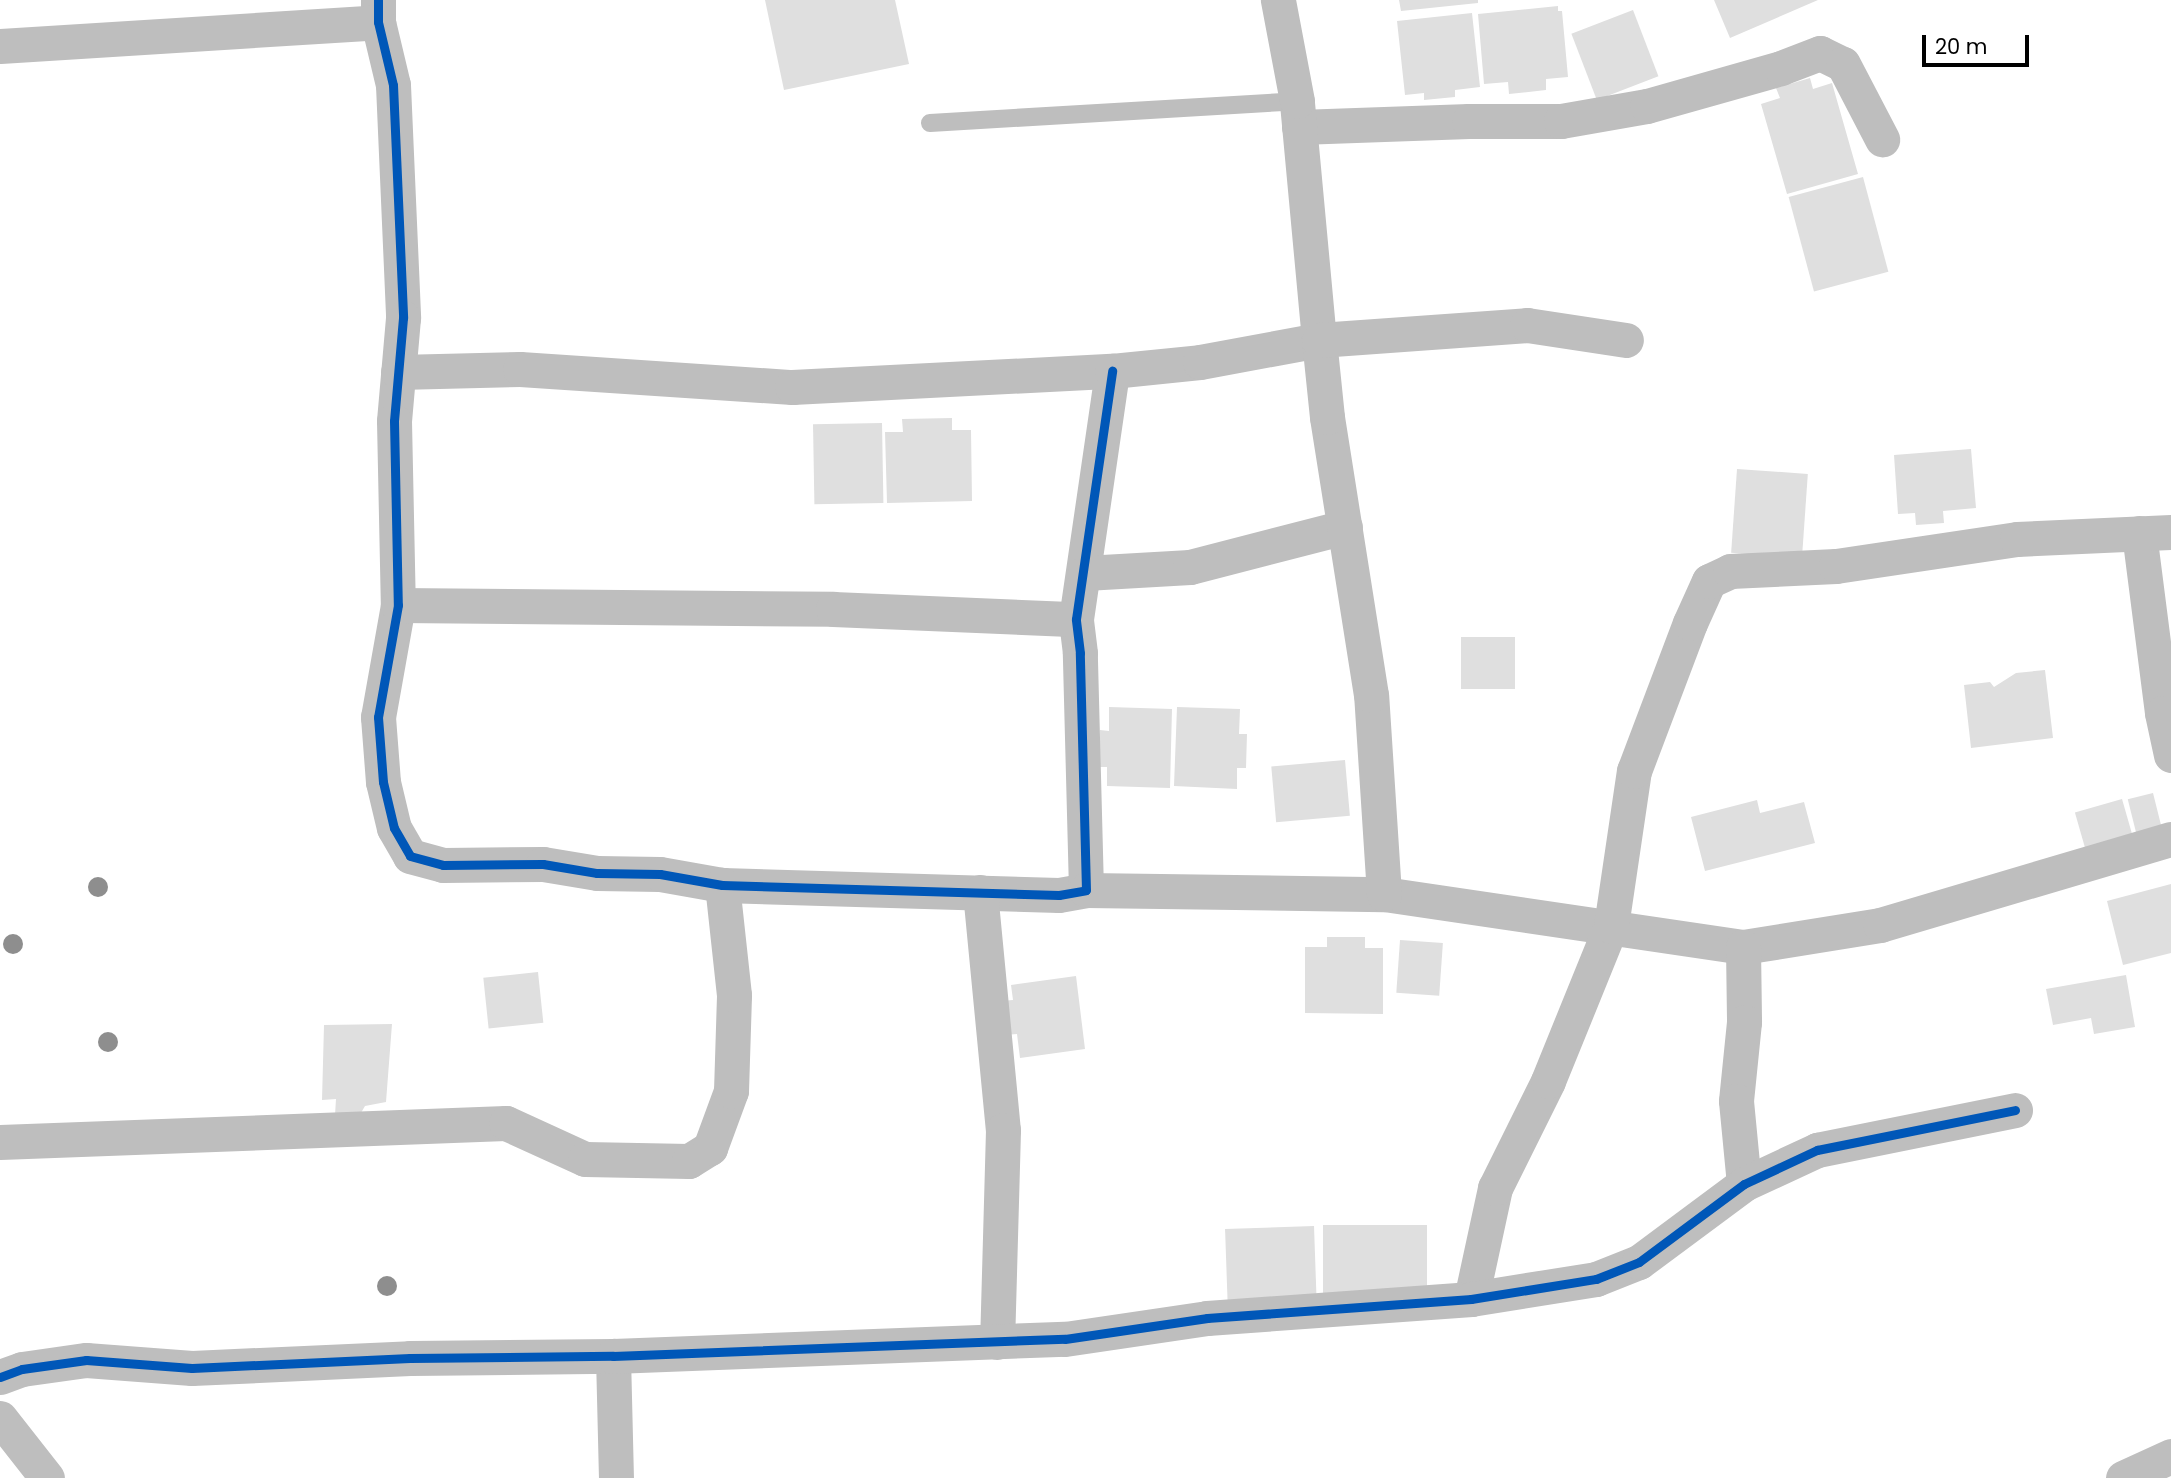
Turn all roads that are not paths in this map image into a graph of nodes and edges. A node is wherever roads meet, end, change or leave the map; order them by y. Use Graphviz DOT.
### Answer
graph roads {
  1 [pos="1279,0"];
  2 [pos="378,11"];
  3 [pos="0,46"];
  4 [pos="1298,114"];
  5 [pos="930,123"];
  6 [pos="1882,139"];
  7 [pos="1319,340"];
  8 [pos="1626,340"];
  9 [pos="1112,371"];
  10 [pos="398,372"];
  11 [pos="1345,527"];
  12 [pos="2155,532"];
  13 [pos="1085,573"];
  14 [pos="398,605"];
  15 [pos="1076,619"];
  16 [pos="2171,755"];
  17 [pos="2171,839"];
  18 [pos="722,885"];
  19 [pos="1086,890"];
  20 [pos="981,892"];
  21 [pos="1384,894"];
  22 [pos="1611,926"];
  23 [pos="1743,947"];
  24 [pos="2015,1110"];
  25 [pos="0,1142"];
  26 [pos="1744,1184"];
  27 [pos="1471,1298"];
  28 [pos="997,1342"];
  29 [pos="613,1356"];
  30 [pos="0,1377"];
  31 [pos="0,1418"];
  32 [pos="2171,1456"];
  33 [pos="47,1478"];
  34 [pos="616,1478"];
  35 [pos="2123,1478"];
  1 -- 4 [label="street"];
  2 -- 3 [label="street"];
  2 -- 10 [label="street"];
  4 -- 5 [label="lane"];
  4 -- 6 [label="street"];
  4 -- 7 [label="street"];
  7 -- 8 [label="street"];
  7 -- 9 [label="street"];
  7 -- 11 [label="street"];
  9 -- 10 [label="street"];
  9 -- 13 [label="street"];
  10 -- 14 [label="street"];
  11 -- 13 [label="street"];
  11 -- 21 [label="street"];
  12 -- 16 [label="street"];
  12 -- 22 [label="street"];
  13 -- 15 [label="street"];
  14 -- 15 [label="street"];
  14 -- 18 [label="street"];
  15 -- 19 [label="street"];
  17 -- 23 [label="street"];
  18 -- 20 [label="street"];
  18 -- 25 [label="street"];
  19 -- 20 [label="street"];
  19 -- 21 [label="street"];
  20 -- 28 [label="street"];
  21 -- 22 [label="street"];
  22 -- 23 [label="street"];
  22 -- 27 [label="street"];
  23 -- 26 [label="street"];
  24 -- 26 [label="street"];
  26 -- 27 [label="street"];
  27 -- 28 [label="street"];
  28 -- 29 [label="street"];
  29 -- 30 [label="street"];
  29 -- 34 [label="street"];
  31 -- 33 [label="street"];
  32 -- 35 [label="street"];
}
